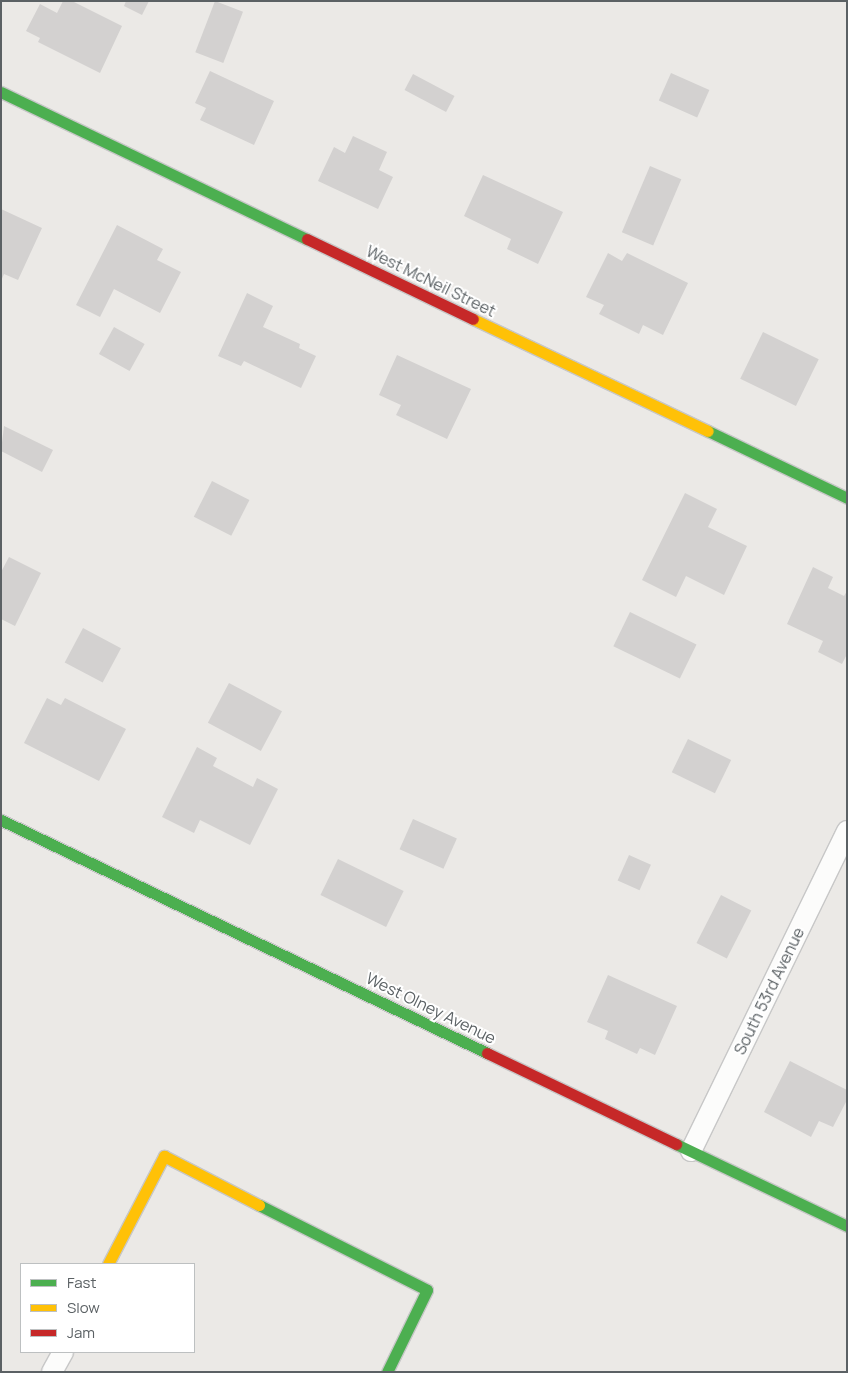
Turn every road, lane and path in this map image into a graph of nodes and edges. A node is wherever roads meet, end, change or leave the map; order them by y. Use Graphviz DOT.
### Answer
graph roads {
  1 [pos="1,92"];
  2 [pos="847,498"];
  3 [pos="1,820"];
  4 [pos="847,831"];
  5 [pos="691,1151"];
  6 [pos="847,1226"];
  7 [pos="109,1263"];
  8 [pos="62,1353"];
  9 [pos="52,1372"];
  10 [pos="387,1372"];
  1 -- 2 [label="street, West McNeil Street"];
  3 -- 5 [label="street, West Olney Avenue"];
  4 -- 5 [label="street, South 53rd Avenue"];
  5 -- 6 [label="street, West Olney Avenue"];
  7 -- 10 [label="street"];
  8 -- 9 [label="street"];
}
